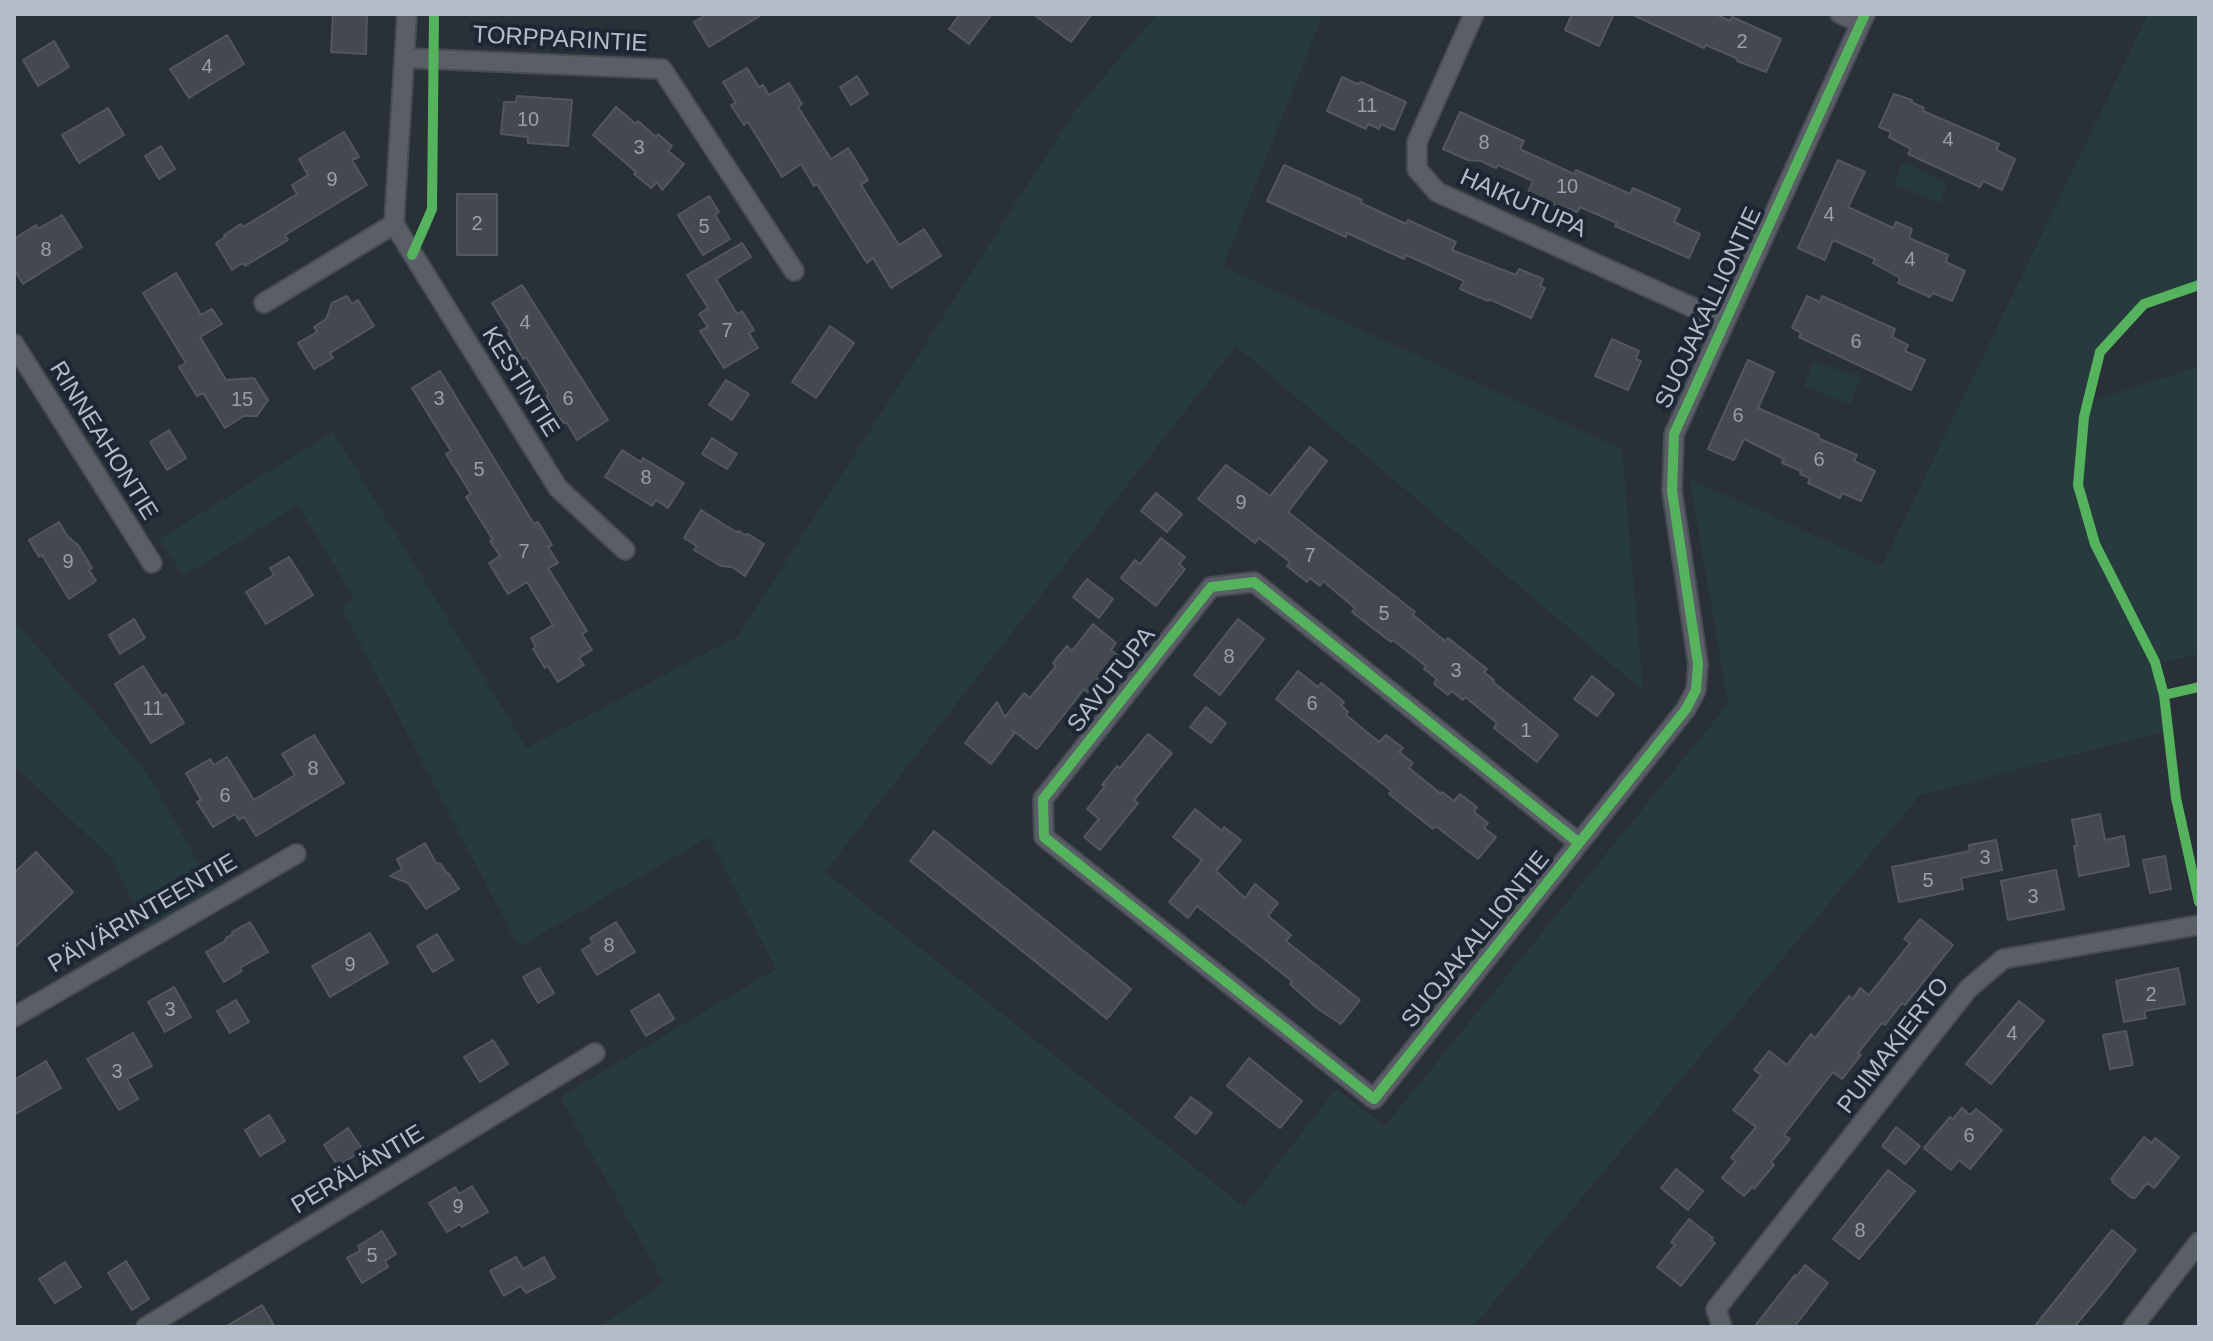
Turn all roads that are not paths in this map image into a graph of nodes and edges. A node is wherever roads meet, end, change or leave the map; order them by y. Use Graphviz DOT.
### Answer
graph roads {
  1 [pos="407,14"];
  2 [pos="1474,14"];
  3 [pos="1840,14"];
  4 [pos="1863,19"];
  5 [pos="405,58"];
  6 [pos="394,224"];
  7 [pos="794,271"];
  8 [pos="264,303"];
  9 [pos="1725,322"];
  10 [pos="14,344"];
  11 [pos="625,550"];
  12 [pos="152,563"];
  13 [pos="1579,843"];
  14 [pos="296,854"];
  15 [pos="2199,925"];
  16 [pos="14,1017"];
  17 [pos="595,1053"];
  18 [pos="1374,1099"];
  19 [pos="2199,1242"];
  20 [pos="146,1327"];
  21 [pos="1722,1327"];
  22 [pos="2133,1327"];
  1 -- 5 [label="street"];
  2 -- 9 [label="street, HAIKUTUPA"];
  3 -- 4 [label="street"];
  4 -- 9 [label="street, SUOJAKALLIONTIE"];
  5 -- 6 [label="street"];
  5 -- 7 [label="street, TORPPARINTIE"];
  6 -- 8 [label="street"];
  6 -- 11 [label="street, KESTINTIE"];
  9 -- 13 [label="street, SUOJAKALLIONTIE"];
  10 -- 12 [label="street, RINNEAHONTIE"];
  13 -- 18 [label="street, SUOJAKALLIONTIE"];
  13 -- 18 [label="street, SAVUTUPA"];
  14 -- 16 [label="street, PÄIVÄRINTEENTIE"];
  15 -- 21 [label="street, PUIMAKIERTO"];
  17 -- 20 [label="street, PERÄLÄNTIE"];
  19 -- 22 [label="street"];
}
